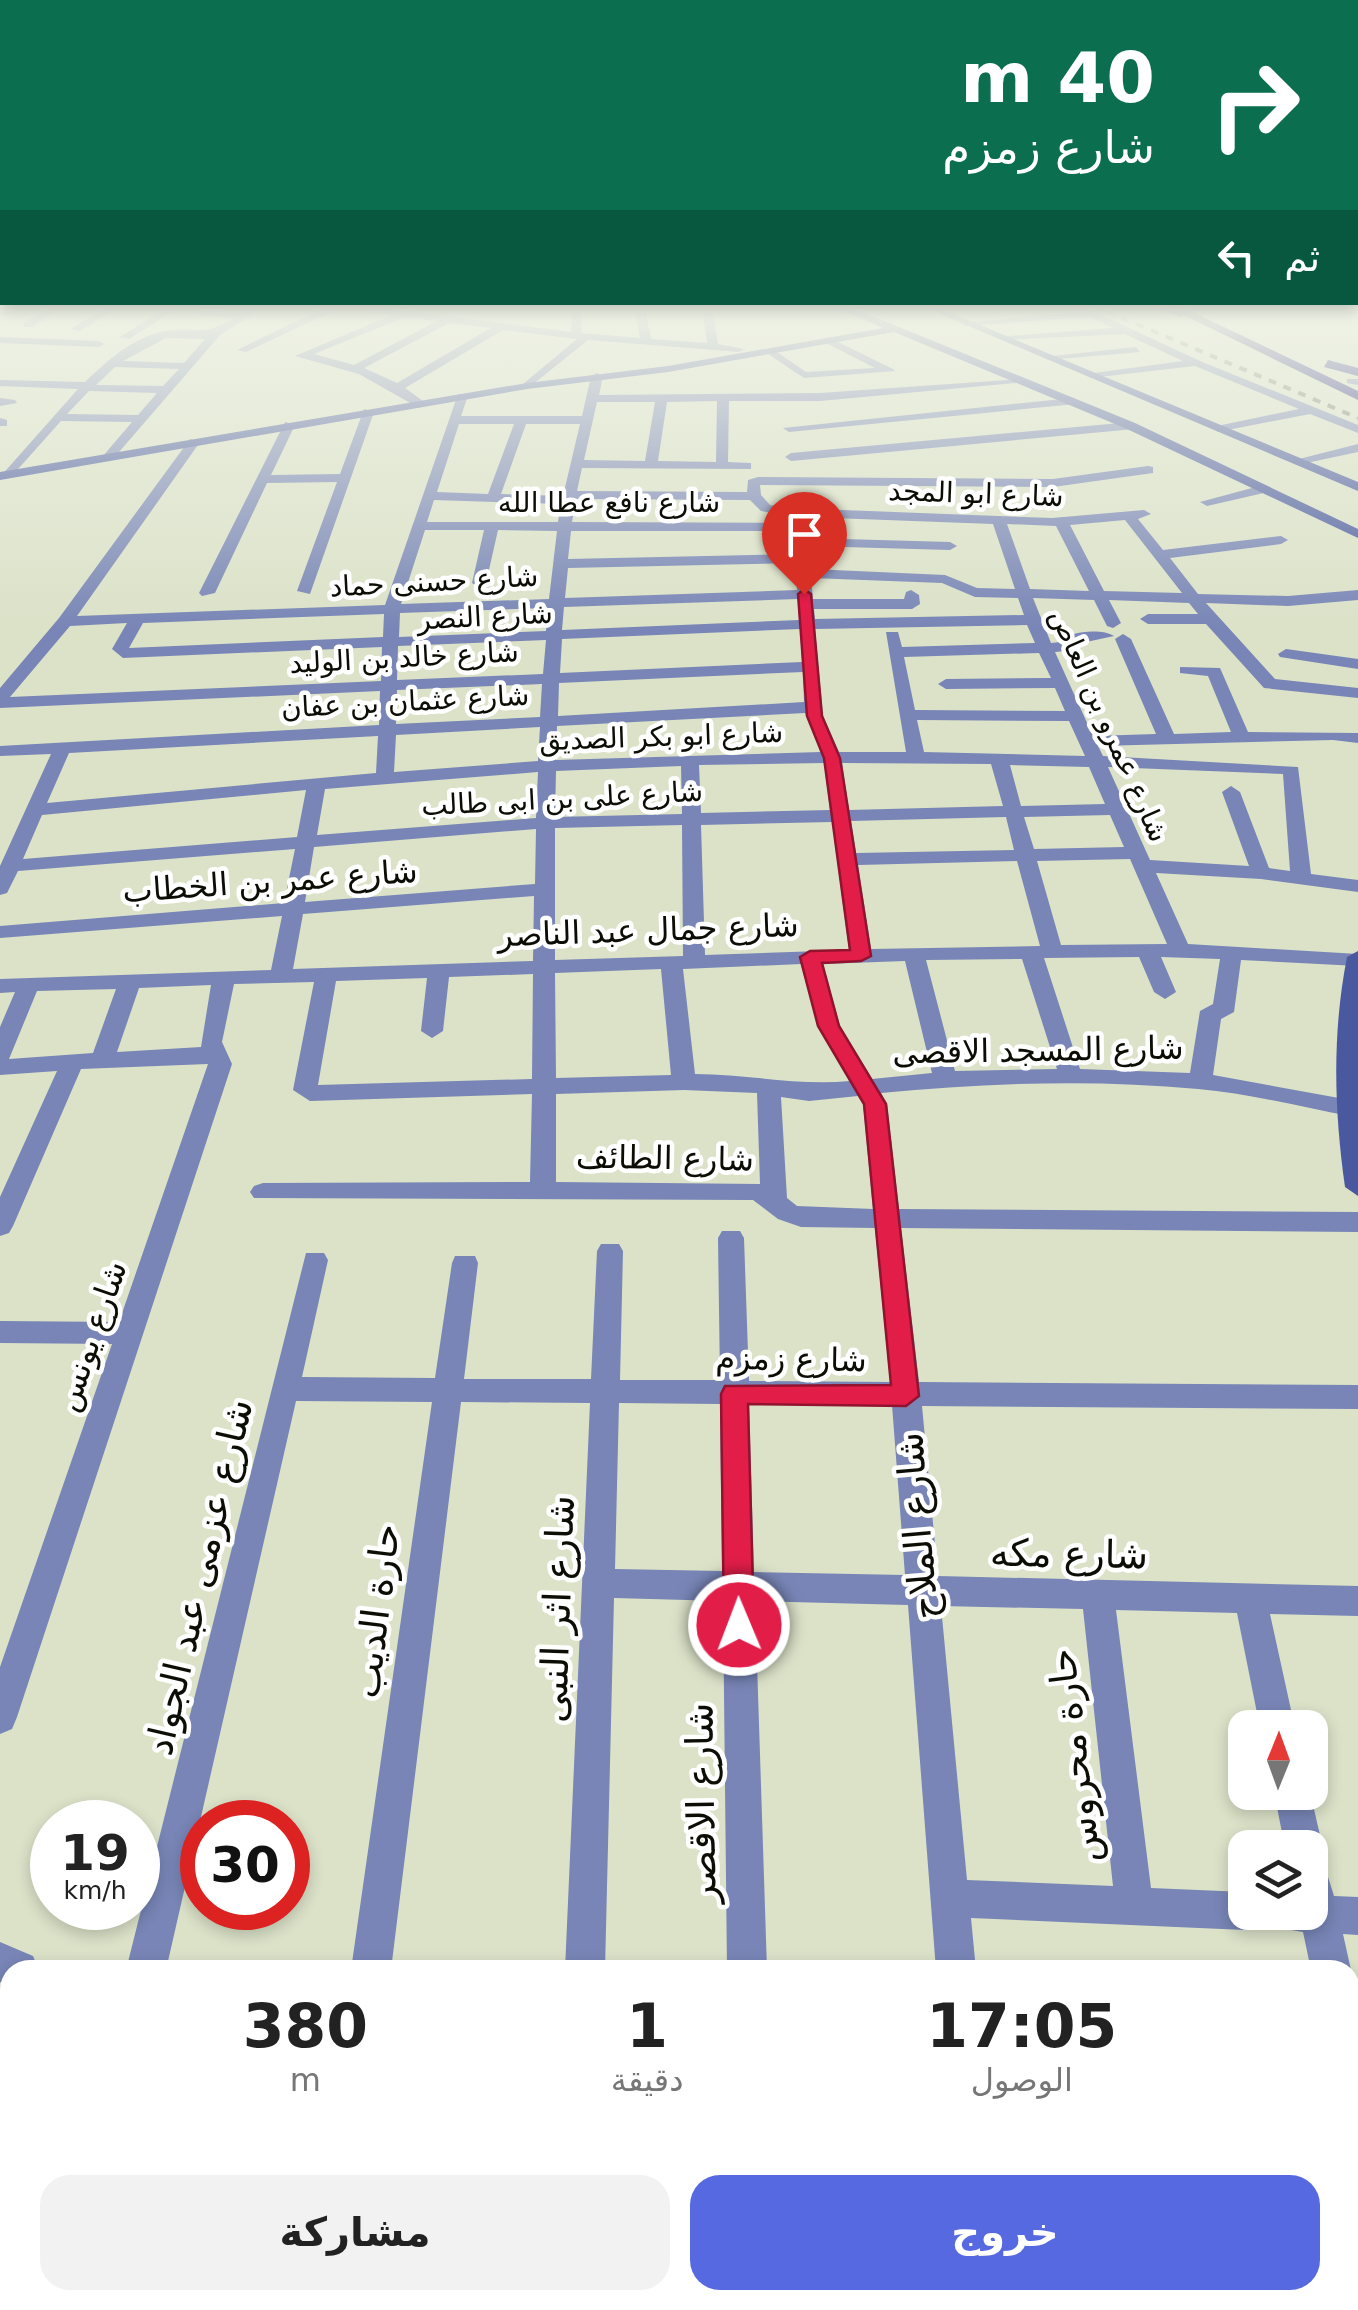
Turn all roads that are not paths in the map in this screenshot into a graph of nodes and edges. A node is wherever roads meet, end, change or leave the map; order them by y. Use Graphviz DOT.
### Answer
graph roads {
  1 [pos="368,412"];
  2 [pos="62,413"];
  3 [pos="147,413"];
  4 [pos="363,413"];
  5 [pos="456,413"];
  6 [pos="590,413"];
  7 [pos="660,413"];
  8 [pos="724,413"];
  9 [pos="787,413"];
  10 [pos="954,413"];
  11 [pos="1099,413"];
  12 [pos="1184,413"];
  13 [pos="1296,413"];
  14 [pos="1317,413"];
  15 [pos="58,417"];
  16 [pos="141,419"];
  17 [pos="454,420"];
  18 [pos="521,420"];
  19 [pos="588,420"];
  20 [pos="289,426"];
  21 [pos="1131,426"];
  22 [pos="788,428"];
  23 [pos="1221,428"];
  24 [pos="1358,429"];
  25 [pos="1330,435"];
  26 [pos="194,442"];
  27 [pos="1358,448"];
  28 [pos="109,456"];
  29 [pos="791,457"];
  30 [pos="1298,460"];
  31 [pos="577,464"];
  32 [pos="651,464"];
  33 [pos="722,465"];
  34 [pos="746,466"];
  35 [pos="1148,470"];
  36 [pos="2,475"];
  37 [pos="346,478"];
  38 [pos="265,479"];
  39 [pos="792,481"];
  40 [pos="1358,487"];
  41 [pos="1264,489"];
  42 [pos="428,496"];
  43 [pos="754,496"];
  44 [pos="493,498"];
  45 [pos="569,498"];
  46 [pos="1208,502"];
  47 [pos="945,518"];
  48 [pos="999,520"];
  49 [pos="1061,522"];
  50 [pos="417,526"];
  51 [pos="492,527"];
  52 [pos="564,528"];
  53 [pos="1358,534"];
  54 [pos="1280,540"];
  55 [pos="801,542"];
  56 [pos="950,546"];
  57 [pos="1160,555"];
  58 [pos="560,564"];
  59 [pos="479,583"];
  60 [pos="957,584"];
  61 [pos="304,591"];
  62 [pos="207,593"];
  63 [pos="1022,593"];
  64 [pos="1098,594"];
  65 [pos="911,595"];
  66 [pos="1358,595"];
  67 [pos="1192,596"];
  68 [pos="805,598"];
  69 [pos="556,600"];
  70 [pos="1288,601"];
  71 [pos="392,608"];
  72 [pos="1148,619"];
  73 [pos="1210,619"];
  74 [pos="137,620"];
  75 [pos="1033,620"];
  76 [pos="65,621"];
  77 [pos="890,621"];
  78 [pos="1285,622"];
  79 [pos="807,624"];
  80 [pos="1114,633"];
  81 [pos="554,638"];
  82 [pos="390,645"];
  83 [pos="1047,649"];
  84 [pos="896,652"];
  85 [pos="1286,654"];
  86 [pos="1358,664"];
  87 [pos="810,666"];
  88 [pos="1186,670"];
  89 [pos="551,678"];
  90 [pos="1062,683"];
  91 [pos="946,684"];
  92 [pos="388,686"];
  93 [pos="1358,693"];
  94 [pos="0,701"];
  95 [pos="813,707"];
  96 [pos="908,715"];
  97 [pos="1076,716"];
  98 [pos="549,720"];
  99 [pos="385,730"];
  100 [pos="1241,736"];
  101 [pos="1167,738"];
  102 [pos="1358,738"];
  103 [pos="1133,740"];
  104 [pos="1088,741"];
  105 [pos="63,747"];
  106 [pos="0,750"];
  107 [pos="832,758"];
  108 [pos="916,758"];
  109 [pos="999,759"];
  110 [pos="1096,760"];
  111 [pos="690,761"];
  112 [pos="1140,762"];
  113 [pos="547,766"];
  114 [pos="385,780"];
  115 [pos="316,786"];
  116 [pos="1231,792"];
  117 [pos="1118,809"];
  118 [pos="36,810"];
  119 [pos="1014,811"];
  120 [pos="841,813"];
  121 [pos="691,818"];
  122 [pos="543,823"];
  123 [pos="306,842"];
  124 [pos="1026,856"];
  125 [pos="848,859"];
  126 [pos="1140,860"];
  127 [pos="10,866"];
  128 [pos="1261,873"];
  129 [pos="1301,878"];
  130 [pos="1358,886"];
  131 [pos="0,888"];
  132 [pos="545,889"];
  133 [pos="294,909"];
  134 [pos="0,932"];
  135 [pos="1146,950"];
  136 [pos="1180,950"];
  137 [pos="1232,951"];
  138 [pos="1042,952"];
  139 [pos="914,954"];
  140 [pos="861,956"];
  141 [pos="810,957"];
  142 [pos="1358,959"];
  143 [pos="682,962"];
  144 [pos="547,966"];
  145 [pos="439,970"];
  146 [pos="326,974"];
  147 [pos="282,975"];
  148 [pos="224,978"];
  149 [pos="130,981"];
  150 [pos="29,985"];
  151 [pos="0,986"];
  152 [pos="1165,992"];
  153 [pos="432,1030"];
  154 [pos="217,1053"];
  155 [pos="0,1054"];
  156 [pos="102,1060"];
  157 [pos="72,1062"];
  158 [pos="0,1067"];
  159 [pos="1071,1076"];
  160 [pos="945,1078"];
  161 [pos="1200,1081"];
  162 [pos="684,1082"];
  163 [pos="866,1085"];
  164 [pos="545,1086"];
  165 [pos="769,1087"];
  166 [pos="1350,1108"];
  167 [pos="1357,1172"];
  168 [pos="543,1191"];
  169 [pos="262,1192"];
  170 [pos="774,1200"];
  171 [pos="889,1219"];
  172 [pos="1358,1222"];
  173 [pos="0,1226"];
  174 [pos="730,1238"];
  175 [pos="610,1252"];
  176 [pos="315,1260"];
  177 [pos="465,1263"];
  178 [pos="0,1332"];
  179 [pos="129,1333"];
  180 [pos="284,1389"];
  181 [pos="448,1390"];
  182 [pos="605,1392"];
  183 [pos="734,1394"];
  184 [pos="906,1396"];
  185 [pos="1358,1397"];
  186 [pos="598,1583"];
  187 [pos="738,1586"];
  188 [pos="923,1591"];
  189 [pos="1098,1595"];
  190 [pos="1250,1599"];
  191 [pos="1358,1601"];
  192 [pos="1274,1710"];
  193 [pos="0,1717"];
  194 [pos="949,1898"];
  195 [pos="1134,1907"];
  196 [pos="1228,1910"];
  197 [pos="1328,1914"];
  198 [pos="1358,1916"];
  199 [pos="1309,1930"];
  200 [pos="148,1960"];
  201 [pos="373,1960"];
  202 [pos="585,1960"];
  203 [pos="748,1960"];
  204 [pos="955,1960"];
  205 [pos="1326,1960"];
  1 -- 37 [label="street"];
  2 -- 15 [label="street"];
  3 -- 16 [label="street"];
  4 -- 20 [label="main road"];
  5 -- 17 [label="street"];
  6 -- 19 [label="street"];
  7 -- 32 [label="street"];
  8 -- 33 [label="street"];
  9 -- 22 [label="street"];
  10 -- 22 [label="street"];
  11 -- 21 [label="main road"];
  12 -- 23 [label="main road"];
  13 -- 23 [label="street"];
  14 -- 24 [label="street"];
  15 -- 16 [label="street"];
  15 -- 36 [label="street"];
  16 -- 28 [label="street"];
  17 -- 18 [label="street"];
  17 -- 42 [label="street"];
  18 -- 19 [label="street"];
  18 -- 44 [label="street"];
  19 -- 31 [label="street"];
  20 -- 26 [label="main road"];
  20 -- 38 [label="street"];
  21 -- 29 [label="street"];
  21 -- 41 [label="main road"];
  22 -- 29 [label="street"];
  23 -- 30 [label="main road"];
  25 -- 27 [label="street"];
  26 -- 28 [label="main road"];
  26 -- 76 [label="street"];
  27 -- 30 [label="street"];
  28 -- 36 [label="main road"];
  29 -- 39 [label="street"];
  30 -- 40 [label="main road"];
  31 -- 32 [label="street"];
  31 -- 45 [label="street"];
  32 -- 33 [label="street"];
  33 -- 34 [label="street"];
  35 -- 39 [label="street"];
  37 -- 38 [label="street"];
  37 -- 61 [label="street"];
  38 -- 62 [label="street"];
  39 -- 43 [label="street"];
  41 -- 46 [label="street"];
  41 -- 53 [label="main road"];
  42 -- 44 [label="street"];
  42 -- 50 [label="street"];
  43 -- 45 [label="street"];
  43 -- 55 [label="street, شارع ابو المجد"];
  44 -- 45 [label="street"];
  45 -- 52 [label="street"];
  47 -- 48 [label="street, شارع ابو المجد"];
  47 -- 55 [label="street, شارع ابو المجد"];
  47 -- 56 [label="street"];
  48 -- 49 [label="street, شارع ابو المجد"];
  48 -- 63 [label="street, شارع عمرو بن العاص"];
  49 -- 57 [label="street, شارع ابو المجد"];
  49 -- 64 [label="street"];
  50 -- 51 [label="street, شارع نافع عطا الله"];
  50 -- 71 [label="street"];
  51 -- 52 [label="street, شارع نافع عطا الله"];
  51 -- 59 [label="street"];
  52 -- 55 [label="street, شارع نافع عطا الله"];
  52 -- 58 [label="street"];
  54 -- 57 [label="street"];
  55 -- 56 [label="street"];
  55 -- 58 [label="street"];
  55 -- 60 [label="street"];
  55 -- 68 [label="street"];
  56 -- 60 [label="street"];
  57 -- 67 [label="street"];
  58 -- 69 [label="street"];
  60 -- 63 [label="street"];
  63 -- 64 [label="street"];
  63 -- 75 [label="street, شارع عمرو بن العاص"];
  64 -- 67 [label="street"];
  64 -- 80 [label="street"];
  65 -- 68 [label="street, شارع حسنى حماد"];
  66 -- 70 [label="street"];
  67 -- 70 [label="street"];
  67 -- 73 [label="street"];
  68 -- 69 [label="street, شارع حسنى حماد"];
  68 -- 79 [label="street"];
  69 -- 71 [label="street, شارع حسنى حماد"];
  69 -- 81 [label="street"];
  70 -- 78 [label="street"];
  71 -- 74 [label="street, شارع حسنى حماد"];
  71 -- 82 [label="street"];
  72 -- 73 [label="street"];
  73 -- 93 [label="street"];
  74 -- 76 [label="street, شارع حسنى حماد"];
  74 -- 82 [label="street, شارع النصر"];
  75 -- 77 [label="street, شارع النصر"];
  75 -- 83 [label="street, شارع عمرو بن العاص"];
  76 -- 94 [label="street"];
  77 -- 79 [label="street, شارع النصر"];
  77 -- 84 [label="street"];
  79 -- 81 [label="street, شارع النصر"];
  79 -- 87 [label="street"];
  80 -- 83 [label="street"];
  80 -- 101 [label="street"];
  81 -- 82 [label="street, شارع النصر"];
  81 -- 89 [label="street"];
  82 -- 92 [label="street"];
  83 -- 84 [label="street"];
  83 -- 90 [label="street, شارع عمرو بن العاص"];
  84 -- 96 [label="street"];
  85 -- 86 [label="street"];
  87 -- 89 [label="street, شارع خالد بن الوليد"];
  87 -- 95 [label="street"];
  88 -- 100 [label="street"];
  89 -- 92 [label="street, شارع خالد بن الوليد"];
  89 -- 98 [label="street"];
  90 -- 91 [label="street"];
  90 -- 97 [label="street, شارع عمرو بن العاص"];
  92 -- 94 [label="street, شارع خالد بن الوليد"];
  92 -- 99 [label="street"];
  95 -- 98 [label="street, شارع عثمان بن عفان"];
  95 -- 107 [label="street"];
  96 -- 97 [label="street"];
  96 -- 108 [label="street"];
  97 -- 104 [label="street, شارع عمرو بن العاص"];
  98 -- 99 [label="street, شارع عثمان بن عفان"];
  98 -- 113 [label="street"];
  99 -- 105 [label="street, شارع عثمان بن عفان"];
  99 -- 114 [label="street"];
  100 -- 101 [label="street"];
  100 -- 102 [label="street"];
  101 -- 103 [label="street"];
  103 -- 104 [label="street"];
  103 -- 112 [label="street"];
  104 -- 110 [label="street, شارع عمرو بن العاص"];
  105 -- 106 [label="street, شارع عثمان بن عفان"];
  105 -- 118 [label="street"];
  107 -- 108 [label="street, شارع ابو بكر الصديق"];
  107 -- 111 [label="street, شارع ابو بكر الصديق"];
  107 -- 120 [label="street"];
  108 -- 109 [label="street, شارع ابو بكر الصديق"];
  109 -- 110 [label="street, شارع ابو بكر الصديق"];
  109 -- 119 [label="street"];
  110 -- 112 [label="street, شارع ابو بكر الصديق"];
  110 -- 117 [label="street, شارع عمرو بن العاص"];
  111 -- 113 [label="street, شارع ابو بكر الصديق"];
  111 -- 121 [label="street"];
  112 -- 129 [label="street, شارع ابو بكر الصديق"];
  113 -- 114 [label="street, شارع ابو بكر الصديق"];
  113 -- 122 [label="street"];
  114 -- 115 [label="street, شارع ابو بكر الصديق"];
  115 -- 118 [label="street, شارع ابو بكر الصديق"];
  115 -- 123 [label="street"];
  116 -- 128 [label="street"];
  117 -- 119 [label="street, شارع على بن ابى طالب"];
  117 -- 126 [label="street, شارع عمرو بن العاص"];
  118 -- 127 [label="street"];
  119 -- 120 [label="street, شارع على بن ابى طالب"];
  119 -- 124 [label="street"];
  120 -- 121 [label="street, شارع على بن ابى طالب"];
  120 -- 125 [label="street"];
  121 -- 122 [label="street, شارع على بن ابى طالب"];
  121 -- 143 [label="street"];
  122 -- 123 [label="street, شارع على بن ابى طالب"];
  122 -- 132 [label="street"];
  123 -- 127 [label="street, شارع على بن ابى طالب"];
  123 -- 133 [label="street"];
  124 -- 125 [label="street"];
  124 -- 126 [label="street"];
  124 -- 138 [label="street"];
  125 -- 140 [label="street"];
  126 -- 128 [label="street"];
  126 -- 136 [label="street, شارع عمرو بن العاص"];
  127 -- 131 [label="street"];
  128 -- 129 [label="street"];
  129 -- 130 [label="street"];
  132 -- 133 [label="street, شارع عمر بن الخطاب"];
  132 -- 144 [label="street"];
  133 -- 134 [label="street, شارع عمر بن الخطاب"];
  133 -- 147 [label="street"];
  135 -- 136 [label="street, شارع جمال عبد الناصر"];
  135 -- 138 [label="street, شارع جمال عبد الناصر"];
  135 -- 152 [label="street"];
  136 -- 137 [label="street, شارع جمال عبد الناصر"];
  137 -- 142 [label="street, شارع جمال عبد الناصر"];
  137 -- 161 [label="street"];
  138 -- 139 [label="street, شارع جمال عبد الناصر"];
  138 -- 159 [label="street"];
  139 -- 140 [label="street, شارع جمال عبد الناصر"];
  139 -- 160 [label="street"];
  140 -- 141 [label="street, شارع جمال عبد الناصر"];
  141 -- 143 [label="street, شارع جمال عبد الناصر"];
  141 -- 163 [label="street, شارع الملاح"];
  142 -- 166 [label="main road"];
  143 -- 144 [label="street, شارع جمال عبد الناصر"];
  143 -- 162 [label="street"];
  144 -- 145 [label="street, شارع جمال عبد الناصر"];
  144 -- 164 [label="street"];
  145 -- 146 [label="street, شارع جمال عبد الناصر"];
  145 -- 153 [label="street"];
  146 -- 147 [label="street, شارع جمال عبد الناصر"];
  146 -- 164 [label="street, شارع المسجد الاقصى"];
  147 -- 148 [label="street, شارع جمال عبد الناصر"];
  148 -- 149 [label="street, شارع جمال عبد الناصر"];
  148 -- 154 [label="street, شارع يونس"];
  149 -- 150 [label="street, شارع جمال عبد الناصر"];
  149 -- 156 [label="street"];
  150 -- 151 [label="street, شارع جمال عبد الناصر"];
  150 -- 155 [label="street"];
  154 -- 156 [label="street"];
  154 -- 179 [label="street, شارع يونس"];
  156 -- 157 [label="street"];
  157 -- 158 [label="street"];
  157 -- 173 [label="street"];
  159 -- 160 [label="street, شارع المسجد الاقصى"];
  159 -- 161 [label="street, شارع المسجد الاقصى"];
  160 -- 163 [label="street, شارع المسجد الاقصى"];
  161 -- 166 [label="street, شارع المسجد الاقصى"];
  162 -- 164 [label="street, شارع المسجد الاقصى"];
  162 -- 165 [label="street, شارع المسجد الاقصى"];
  163 -- 165 [label="street, شارع المسجد الاقصى"];
  163 -- 171 [label="street, شارع الملاح"];
  164 -- 168 [label="street"];
  165 -- 170 [label="street"];
  166 -- 167 [label="main road"];
  168 -- 169 [label="street, شارع الطائف"];
  168 -- 170 [label="street, شارع الطائف"];
  170 -- 171 [label="street, شارع الطائف"];
  171 -- 172 [label="street, شارع الطائف"];
  171 -- 184 [label="street, شارع الملاح"];
  174 -- 183 [label="street, شارع الاقصر"];
  175 -- 182 [label="street, شارع اثر النبى"];
  176 -- 180 [label="street, شارع عزمى عبد الجواد"];
  177 -- 181 [label="street, حارة الديب"];
  178 -- 179 [label="street"];
  179 -- 193 [label="street, شارع يونس"];
  180 -- 181 [label="street, شارع زمزم"];
  180 -- 200 [label="street, شارع عزمى عبد الجواد"];
  181 -- 182 [label="street, شارع زمزم"];
  181 -- 201 [label="street, حارة الديب"];
  182 -- 183 [label="street, شارع زمزم"];
  182 -- 186 [label="street, شارع اثر النبى"];
  183 -- 184 [label="street, شارع زمزم"];
  183 -- 187 [label="street, شارع الاقصر"];
  184 -- 185 [label="street, شارع زمزم"];
  184 -- 188 [label="street, شارع الملاح"];
  186 -- 187 [label="street, شارع مكه"];
  186 -- 202 [label="street, شارع اثر النبى"];
  187 -- 188 [label="street, شارع مكه"];
  187 -- 203 [label="street, شارع الاقصر"];
  188 -- 189 [label="street, شارع مكه"];
  188 -- 194 [label="street, شارع الملاح"];
  189 -- 190 [label="street, شارع مكه"];
  189 -- 195 [label="street, حارة محروس"];
  190 -- 191 [label="street, شارع مكه"];
  190 -- 192 [label="street"];
  194 -- 195 [label="street"];
  194 -- 204 [label="street, شارع الملاح"];
  195 -- 196 [label="street"];
  197 -- 198 [label="street"];
  199 -- 205 [label="street"];
}
